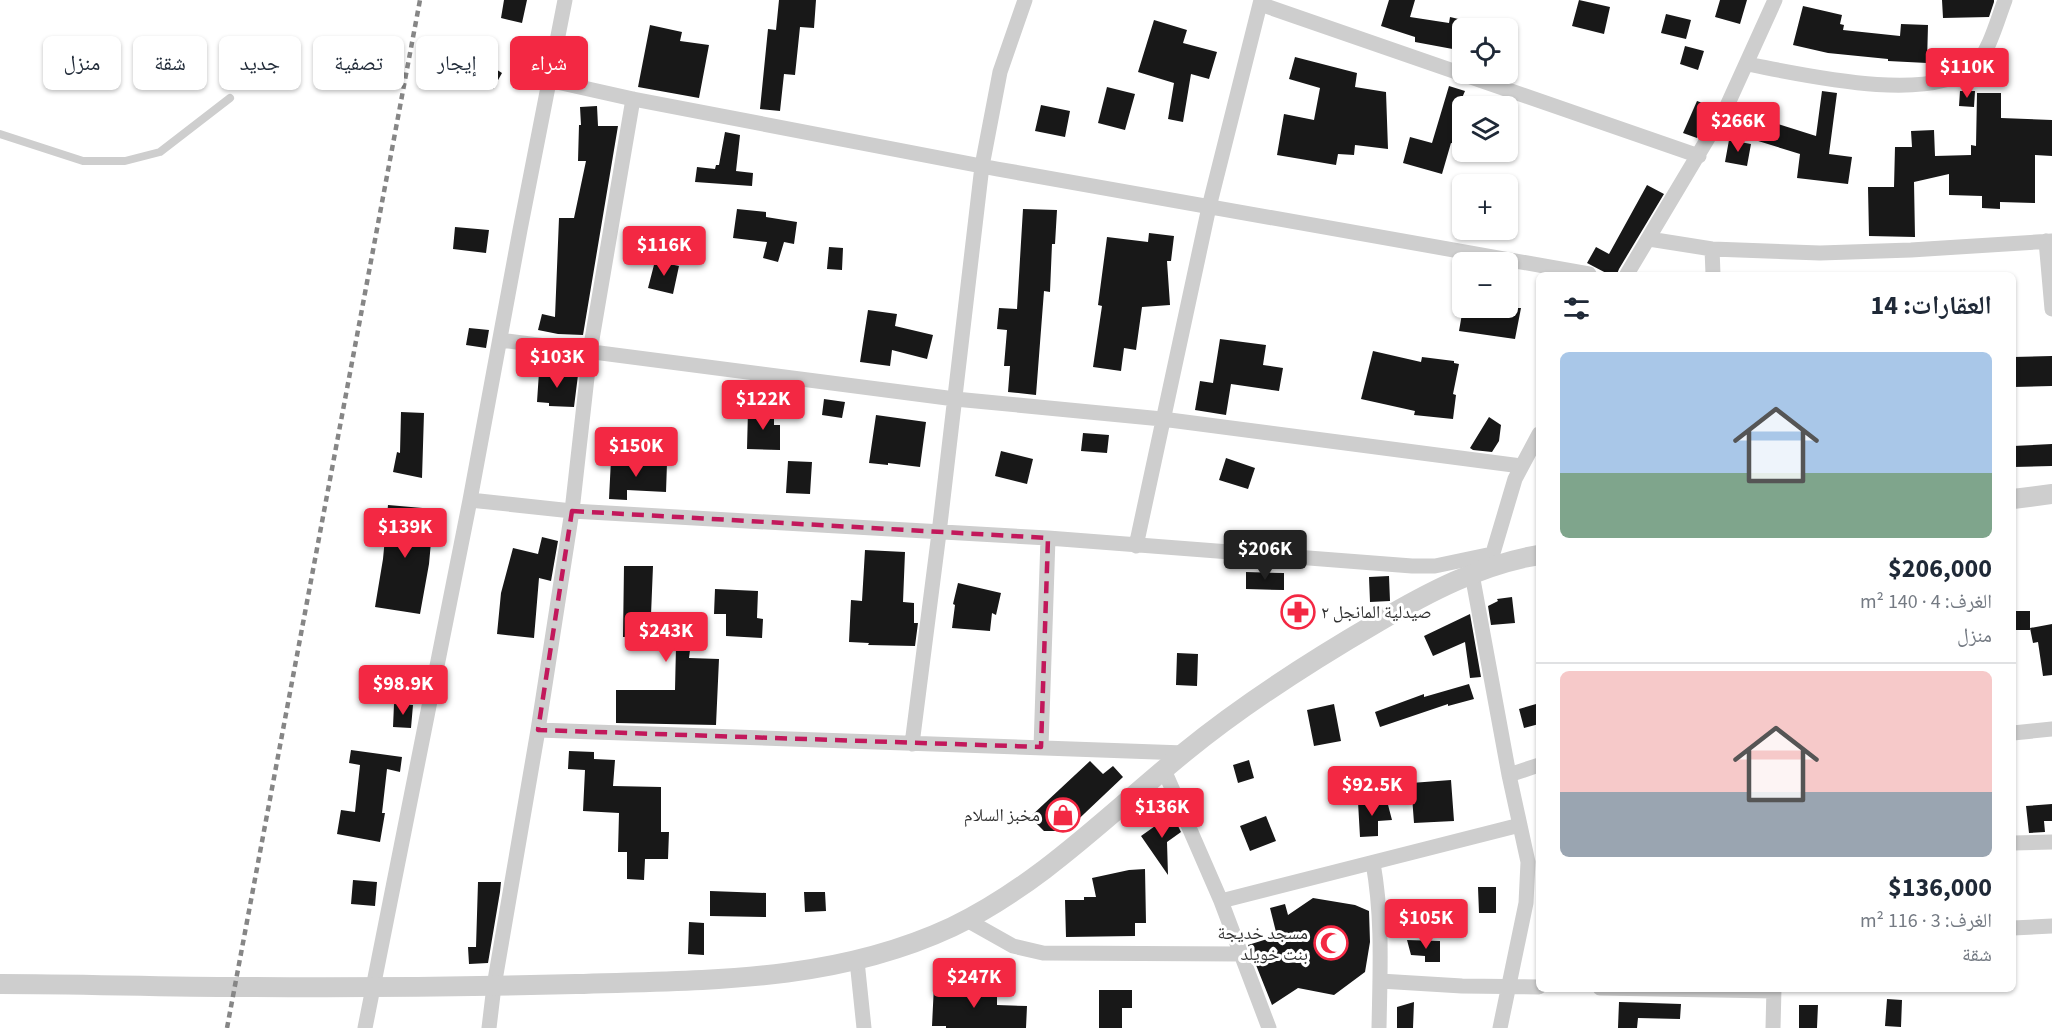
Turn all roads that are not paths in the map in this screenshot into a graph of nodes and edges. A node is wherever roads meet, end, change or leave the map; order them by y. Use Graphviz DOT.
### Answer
graph roads {
  1 [pos="565,0"];
  2 [pos="1025,0"];
  3 [pos="1775,0"];
  4 [pos="2005,0"];
  5 [pos="1261,2"];
  6 [pos="557,36"];
  7 [pos="1747,64"];
  8 [pos="588,89"];
  9 [pos="546,90"];
  10 [pos="230,98"];
  11 [pos="633,99"];
  12 [pos="0,134"];
  13 [pos="1699,156"];
  14 [pos="982,166"];
  15 [pos="1209,207"];
  16 [pos="1649,239"];
  17 [pos="2049,241"];
  18 [pos="1712,249"];
  19 [pos="1577,272"];
  20 [pos="1628,272"];
  21 [pos="1713,272"];
  22 [pos="2052,309"];
  23 [pos="500,340"];
  24 [pos="590,351"];
  25 [pos="955,399"];
  26 [pos="1162,419"];
  27 [pos="1536,439"];
  28 [pos="1521,466"];
  29 [pos="2052,494"];
  30 [pos="2016,499"];
  31 [pos="470,500"];
  32 [pos="572,511"];
  33 [pos="939,533"];
  34 [pos="1048,538"];
  35 [pos="1136,546"];
  36 [pos="1536,556"];
  37 [pos="1484,565"];
  38 [pos="2052,729"];
  39 [pos="538,730"];
  40 [pos="2016,733"];
  41 [pos="912,744"];
  42 [pos="1041,747"];
  43 [pos="1184,753"];
  44 [pos="1536,766"];
  45 [pos="1164,770"];
  46 [pos="1509,775"];
  47 [pos="1520,825"];
  48 [pos="2052,842"];
  49 [pos="2016,843"];
  50 [pos="1533,861"];
  51 [pos="1373,863"];
  52 [pos="1221,901"];
  53 [pos="965,920"];
  54 [pos="2052,926"];
  55 [pos="2016,928"];
  56 [pos="1239,954"];
  57 [pos="857,961"];
  58 [pos="1380,981"];
  59 [pos="0,984"];
  60 [pos="494,986"];
  61 [pos="1509,987"];
  62 [pos="1536,987"];
  63 [pos="373,988"];
  64 [pos="1774,992"];
  65 [pos="365,1028"];
  66 [pos="489,1028"];
  67 [pos="864,1028"];
  68 [pos="1269,1028"];
  69 [pos="1379,1028"];
  70 [pos="1500,1028"];
  71 [pos="1773,1028"];
  1 -- 6 [label="street"];
  2 -- 14 [label="street"];
  3 -- 7 [label="street"];
  4 -- 7 [label="street"];
  5 -- 13 [label="street"];
  5 -- 15 [label="street"];
  7 -- 13 [label="street"];
  8 -- 11 [label="street"];
  9 -- 23 [label="street"];
  10 -- 12 [label="lane"];
  11 -- 14 [label="street"];
  11 -- 24 [label="street"];
  13 -- 16 [label="street"];
  14 -- 15 [label="street"];
  14 -- 25 [label="street"];
  15 -- 19 [label="street"];
  15 -- 26 [label="street"];
  16 -- 18 [label="street"];
  16 -- 20 [label="street"];
  17 -- 18 [label="street"];
  17 -- 22 [label="street"];
  18 -- 21 [label="street"];
  23 -- 24 [label="street"];
  23 -- 31 [label="street"];
  24 -- 25 [label="street"];
  24 -- 32 [label="street"];
  25 -- 26 [label="street"];
  25 -- 33 [label="street"];
  26 -- 28 [label="street"];
  26 -- 35 [label="street"];
  27 -- 28 [label="street"];
  28 -- 37 [label="street"];
  29 -- 30 [label="street"];
  31 -- 32 [label="street"];
  31 -- 63 [label="street"];
  32 -- 33 [label="street"];
  32 -- 39 [label="street"];
  33 -- 34 [label="street"];
  33 -- 41 [label="street"];
  34 -- 35 [label="street"];
  34 -- 42 [label="street"];
  35 -- 37 [label="street"];
  36 -- 37 [label="street"];
  37 -- 43 [label="street"];
  37 -- 46 [label="street"];
  38 -- 40 [label="street"];
  39 -- 41 [label="street"];
  39 -- 60 [label="street"];
  41 -- 42 [label="street"];
  42 -- 43 [label="street"];
  43 -- 45 [label="street"];
  44 -- 46 [label="street"];
  45 -- 52 [label="street"];
  45 -- 53 [label="street"];
  46 -- 47 [label="street"];
  47 -- 50 [label="street"];
  47 -- 51 [label="street"];
  48 -- 49 [label="street"];
  50 -- 61 [label="street"];
  51 -- 52 [label="street"];
  51 -- 58 [label="street"];
  52 -- 56 [label="street"];
  53 -- 56 [label="street"];
  53 -- 57 [label="street"];
  54 -- 55 [label="street"];
  56 -- 68 [label="street"];
  57 -- 60 [label="street"];
  57 -- 67 [label="street"];
  58 -- 61 [label="street"];
  58 -- 69 [label="street"];
  59 -- 63 [label="street"];
  60 -- 63 [label="street"];
  60 -- 66 [label="street"];
  61 -- 62 [label="street"];
  61 -- 70 [label="street"];
  63 -- 65 [label="street"];
  64 -- 71 [label="street"];
}
